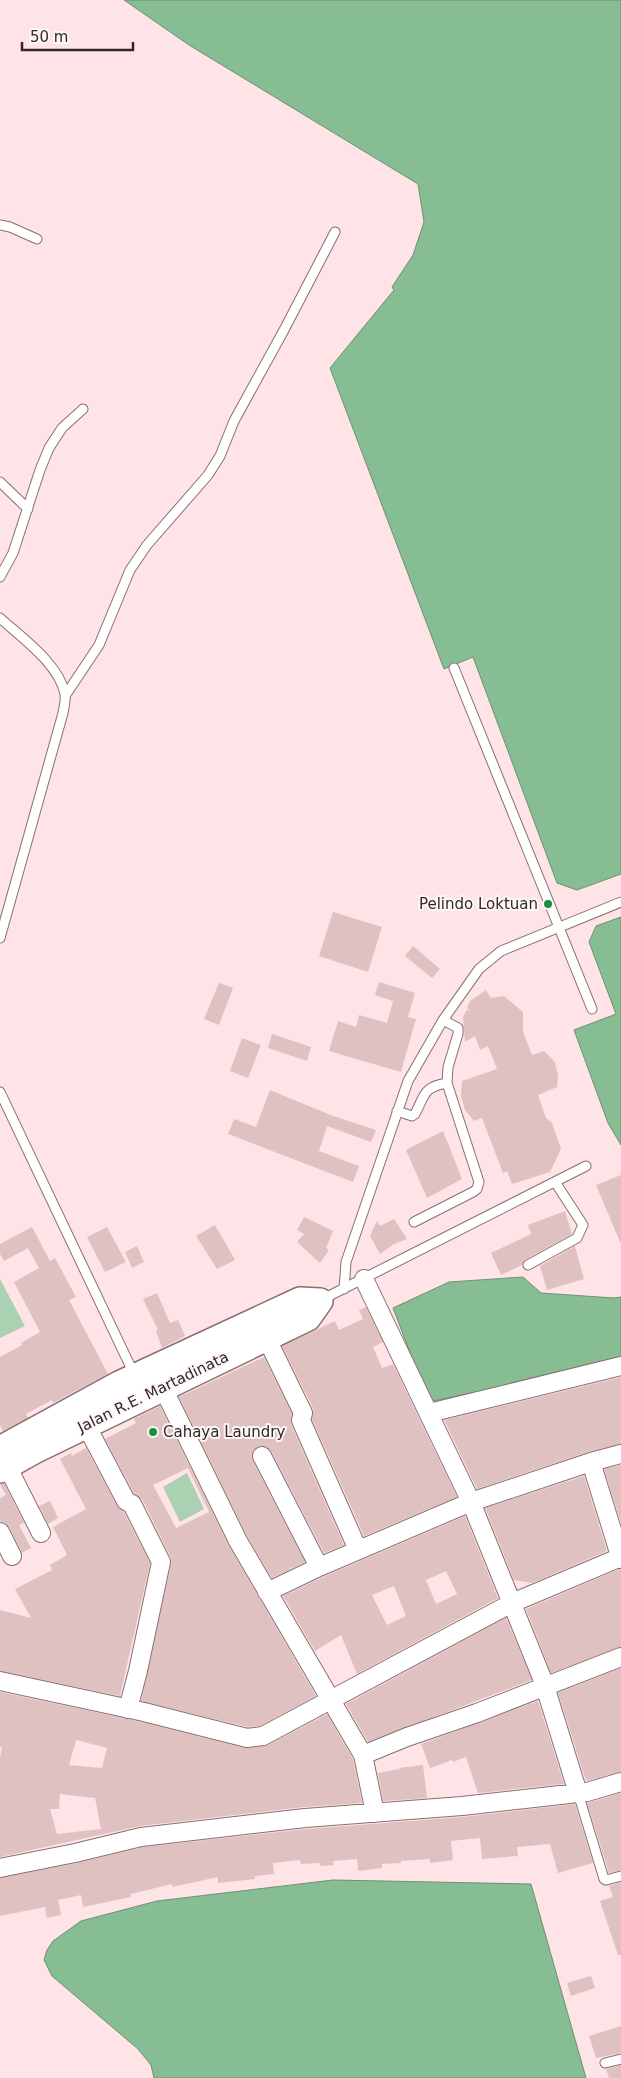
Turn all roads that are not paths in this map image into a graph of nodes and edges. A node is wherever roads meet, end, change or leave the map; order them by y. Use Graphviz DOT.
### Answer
graph roads {
  1 [pos="0,225"];
  2 [pos="335,232"];
  3 [pos="37,239"];
  4 [pos="83,409"];
  5 [pos="0,482"];
  6 [pos="28,509"];
  7 [pos="0,577"];
  8 [pos="0,618"];
  9 [pos="454,668"];
  10 [pos="66,696"];
  11 [pos="621,902"];
  12 [pos="559,927"];
  13 [pos="0,938"];
  14 [pos="592,1009"];
  15 [pos="443,1020"];
  16 [pos="447,1083"];
  17 [pos="0,1092"];
  18 [pos="398,1111"];
  19 [pos="586,1166"];
  20 [pos="555,1182"];
  21 [pos="414,1222"];
  22 [pos="528,1265"];
  23 [pos="364,1279"];
  24 [pos="344,1289"];
  25 [pos="309,1306"];
  26 [pos="266,1337"];
  27 [pos="621,1366"];
  28 [pos="128,1388"];
  29 [pos="163,1388"];
  30 [pos="429,1412"];
  31 [pos="86,1425"];
  32 [pos="621,1454"];
  33 [pos="262,1456"];
  34 [pos="2,1462"];
  35 [pos="591,1462"];
  36 [pos="471,1502"];
  37 [pos="0,1532"];
  38 [pos="41,1533"];
  39 [pos="358,1550"];
  40 [pos="12,1556"];
  41 [pos="621,1558"];
  42 [pos="319,1567"];
  43 [pos="267,1592"];
  44 [pos="512,1603"];
  45 [pos="621,1656"];
  46 [pos="0,1682"];
  47 [pos="545,1687"];
  48 [pos="331,1699"];
  49 [pos="128,1709"];
  50 [pos="363,1756"];
  51 [pos="621,1782"];
  52 [pos="578,1793"];
  53 [pos="375,1812"];
  54 [pos="0,1868"];
  55 [pos="621,1876"];
  56 [pos="621,2059"];
  57 [pos="605,2064"];
  1 -- 3 [label="lane"];
  2 -- 10 [label="lane"];
  4 -- 6 [label="lane"];
  5 -- 6 [label="lane"];
  6 -- 7 [label="lane"];
  8 -- 10 [label="lane"];
  9 -- 12 [label="lane"];
  10 -- 13 [label="lane"];
  11 -- 12 [label="lane"];
  12 -- 14 [label="lane"];
  12 -- 15 [label="lane"];
  15 -- 16 [label="lane"];
  15 -- 18 [label="lane"];
  16 -- 18 [label="lane"];
  16 -- 21 [label="lane"];
  17 -- 28 [label="lane"];
  18 -- 24 [label="lane"];
  19 -- 20 [label="lane"];
  20 -- 22 [label="lane"];
  20 -- 23 [label="lane"];
  23 -- 24 [label="lane"];
  23 -- 30 [label="street"];
  24 -- 25 [label="lane"];
  25 -- 26 [label="street, Jalan R.E. Martadinata"];
  25 -- 28 [label="street, Jalan R.E. Martadinata"];
  26 -- 29 [label="street, Jalan R.E. Martadinata"];
  26 -- 39 [label="street"];
  27 -- 30 [label="street"];
  28 -- 29 [label="street, Jalan R.E. Martadinata"];
  28 -- 31 [label="street, Jalan R.E. Martadinata"];
  28 -- 34 [label="street, Jalan R.E. Martadinata"];
  29 -- 43 [label="street"];
  30 -- 36 [label="street"];
  31 -- 34 [label="street, Jalan R.E. Martadinata"];
  31 -- 49 [label="street"];
  32 -- 35 [label="street"];
  33 -- 42 [label="street"];
  34 -- 38 [label="street"];
  35 -- 36 [label="street"];
  35 -- 41 [label="street"];
  36 -- 39 [label="street"];
  36 -- 44 [label="street"];
  37 -- 40 [label="street"];
  39 -- 42 [label="street"];
  41 -- 44 [label="street"];
  42 -- 43 [label="street"];
  43 -- 48 [label="street"];
  44 -- 47 [label="street"];
  44 -- 48 [label="street"];
  45 -- 47 [label="street"];
  46 -- 49 [label="street"];
  47 -- 50 [label="street"];
  47 -- 52 [label="street"];
  48 -- 49 [label="street"];
  48 -- 50 [label="street"];
  50 -- 53 [label="street"];
  51 -- 52 [label="street"];
  52 -- 53 [label="street"];
  52 -- 55 [label="lane"];
  53 -- 54 [label="street"];
  56 -- 57 [label="lane"];
}
